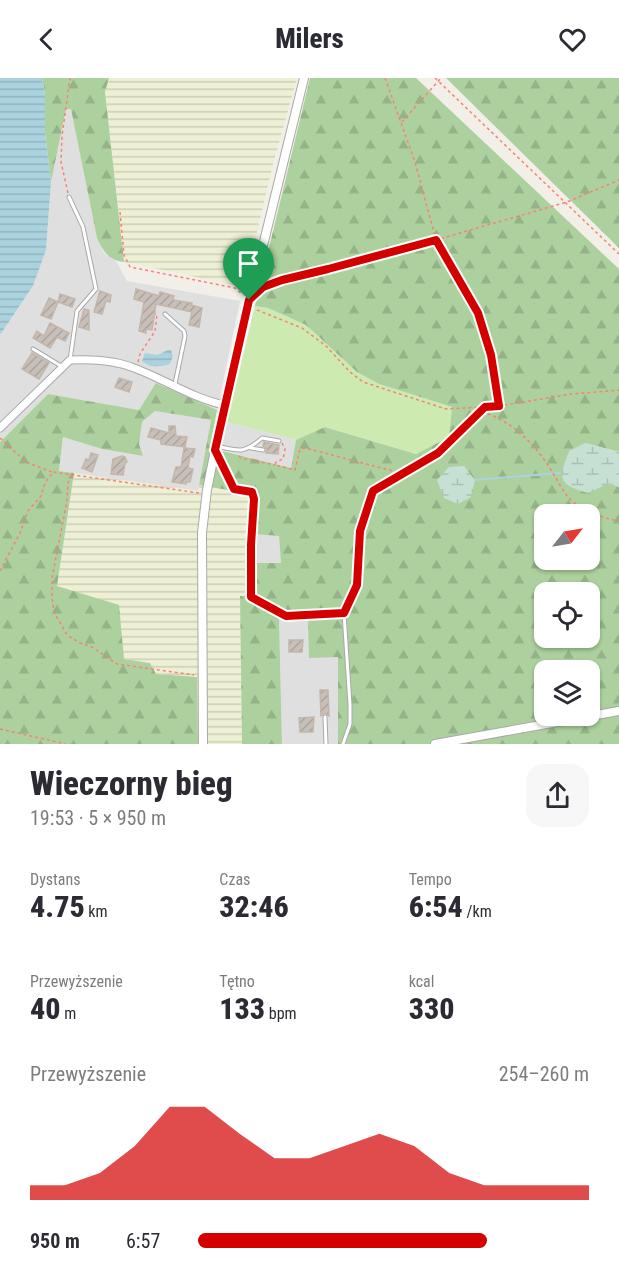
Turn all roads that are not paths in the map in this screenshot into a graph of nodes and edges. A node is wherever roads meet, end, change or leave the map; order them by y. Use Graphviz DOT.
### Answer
graph roads {
  1 [pos="304,78"];
  2 [pos="69,197"];
  3 [pos="165,314"];
  4 [pos="33,349"];
  5 [pos="70,360"];
  6 [pos="62,367"];
  7 [pos="174,386"];
  8 [pos="224,405"];
  9 [pos="0,428"];
  10 [pos="279,441"];
  11 [pos="215,448"];
  12 [pos="251,448"];
  13 [pos="263,450"];
  14 [pos="254,499"];
  15 [pos="619,711"];
  16 [pos="325,717"];
  17 [pos="203,744"];
  18 [pos="326,744"];
  19 [pos="343,744"];
  20 [pos="435,744"];
  1 -- 8 [label="street"];
  2 -- 5 [label="lane"];
  3 -- 7 [label="lane"];
  4 -- 6 [label="lane"];
  5 -- 6 [label="street"];
  5 -- 7 [label="street"];
  6 -- 9 [label="street"];
  7 -- 8 [label="street"];
  8 -- 11 [label="street"];
  10 -- 12 [label="lane"];
  11 -- 12 [label="lane"];
  11 -- 17 [label="street"];
  12 -- 13 [label="lane"];
  14 -- 19 [label="lane"];
  15 -- 20 [label="street"];
  16 -- 18 [label="lane"];
}
